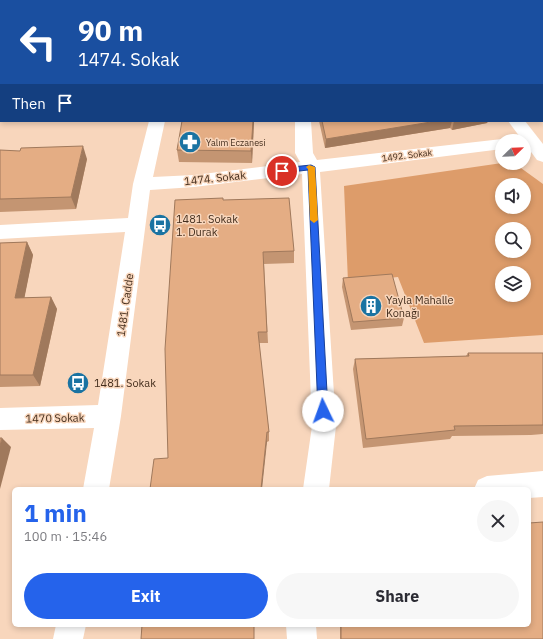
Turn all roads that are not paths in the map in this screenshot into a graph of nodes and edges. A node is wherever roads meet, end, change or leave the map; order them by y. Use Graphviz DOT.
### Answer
graph roads {
  1 [pos="156,122"];
  2 [pos="303,122"];
  3 [pos="517,122"];
  4 [pos="533,140"];
  5 [pos="495,145"];
  6 [pos="543,156"];
  7 [pos="311,167"];
  8 [pos="142,184"];
  9 [pos="136,224"];
  10 [pos="0,232"];
  11 [pos="109,416"];
  12 [pos="0,419"];
  13 [pos="543,484"];
  14 [pos="96,487"];
  15 [pos="316,487"];
  16 [pos="509,487"];
  17 [pos="70,627"];
  18 [pos="301,627"];
  19 [pos="68,639"];
  20 [pos="302,639"];
  1 -- 8 [label="street, 1481. Cadde"];
  2 -- 7 [label="street"];
  3 -- 4 [label="street"];
  4 -- 6 [label="street"];
  5 -- 7 [label="street, 1492. Sokak"];
  7 -- 8 [label="street, 1474. Sokak"];
  7 -- 15 [label="street"];
  8 -- 9 [label="street, 1481. Cadde"];
  9 -- 10 [label="street"];
  9 -- 11 [label="street, 1481. Cadde"];
  11 -- 12 [label="street, 1470 Sokak"];
  11 -- 14 [label="street, 1481. Cadde"];
  13 -- 16 [label="street"];
  17 -- 19 [label="street"];
  18 -- 20 [label="street"];
}
